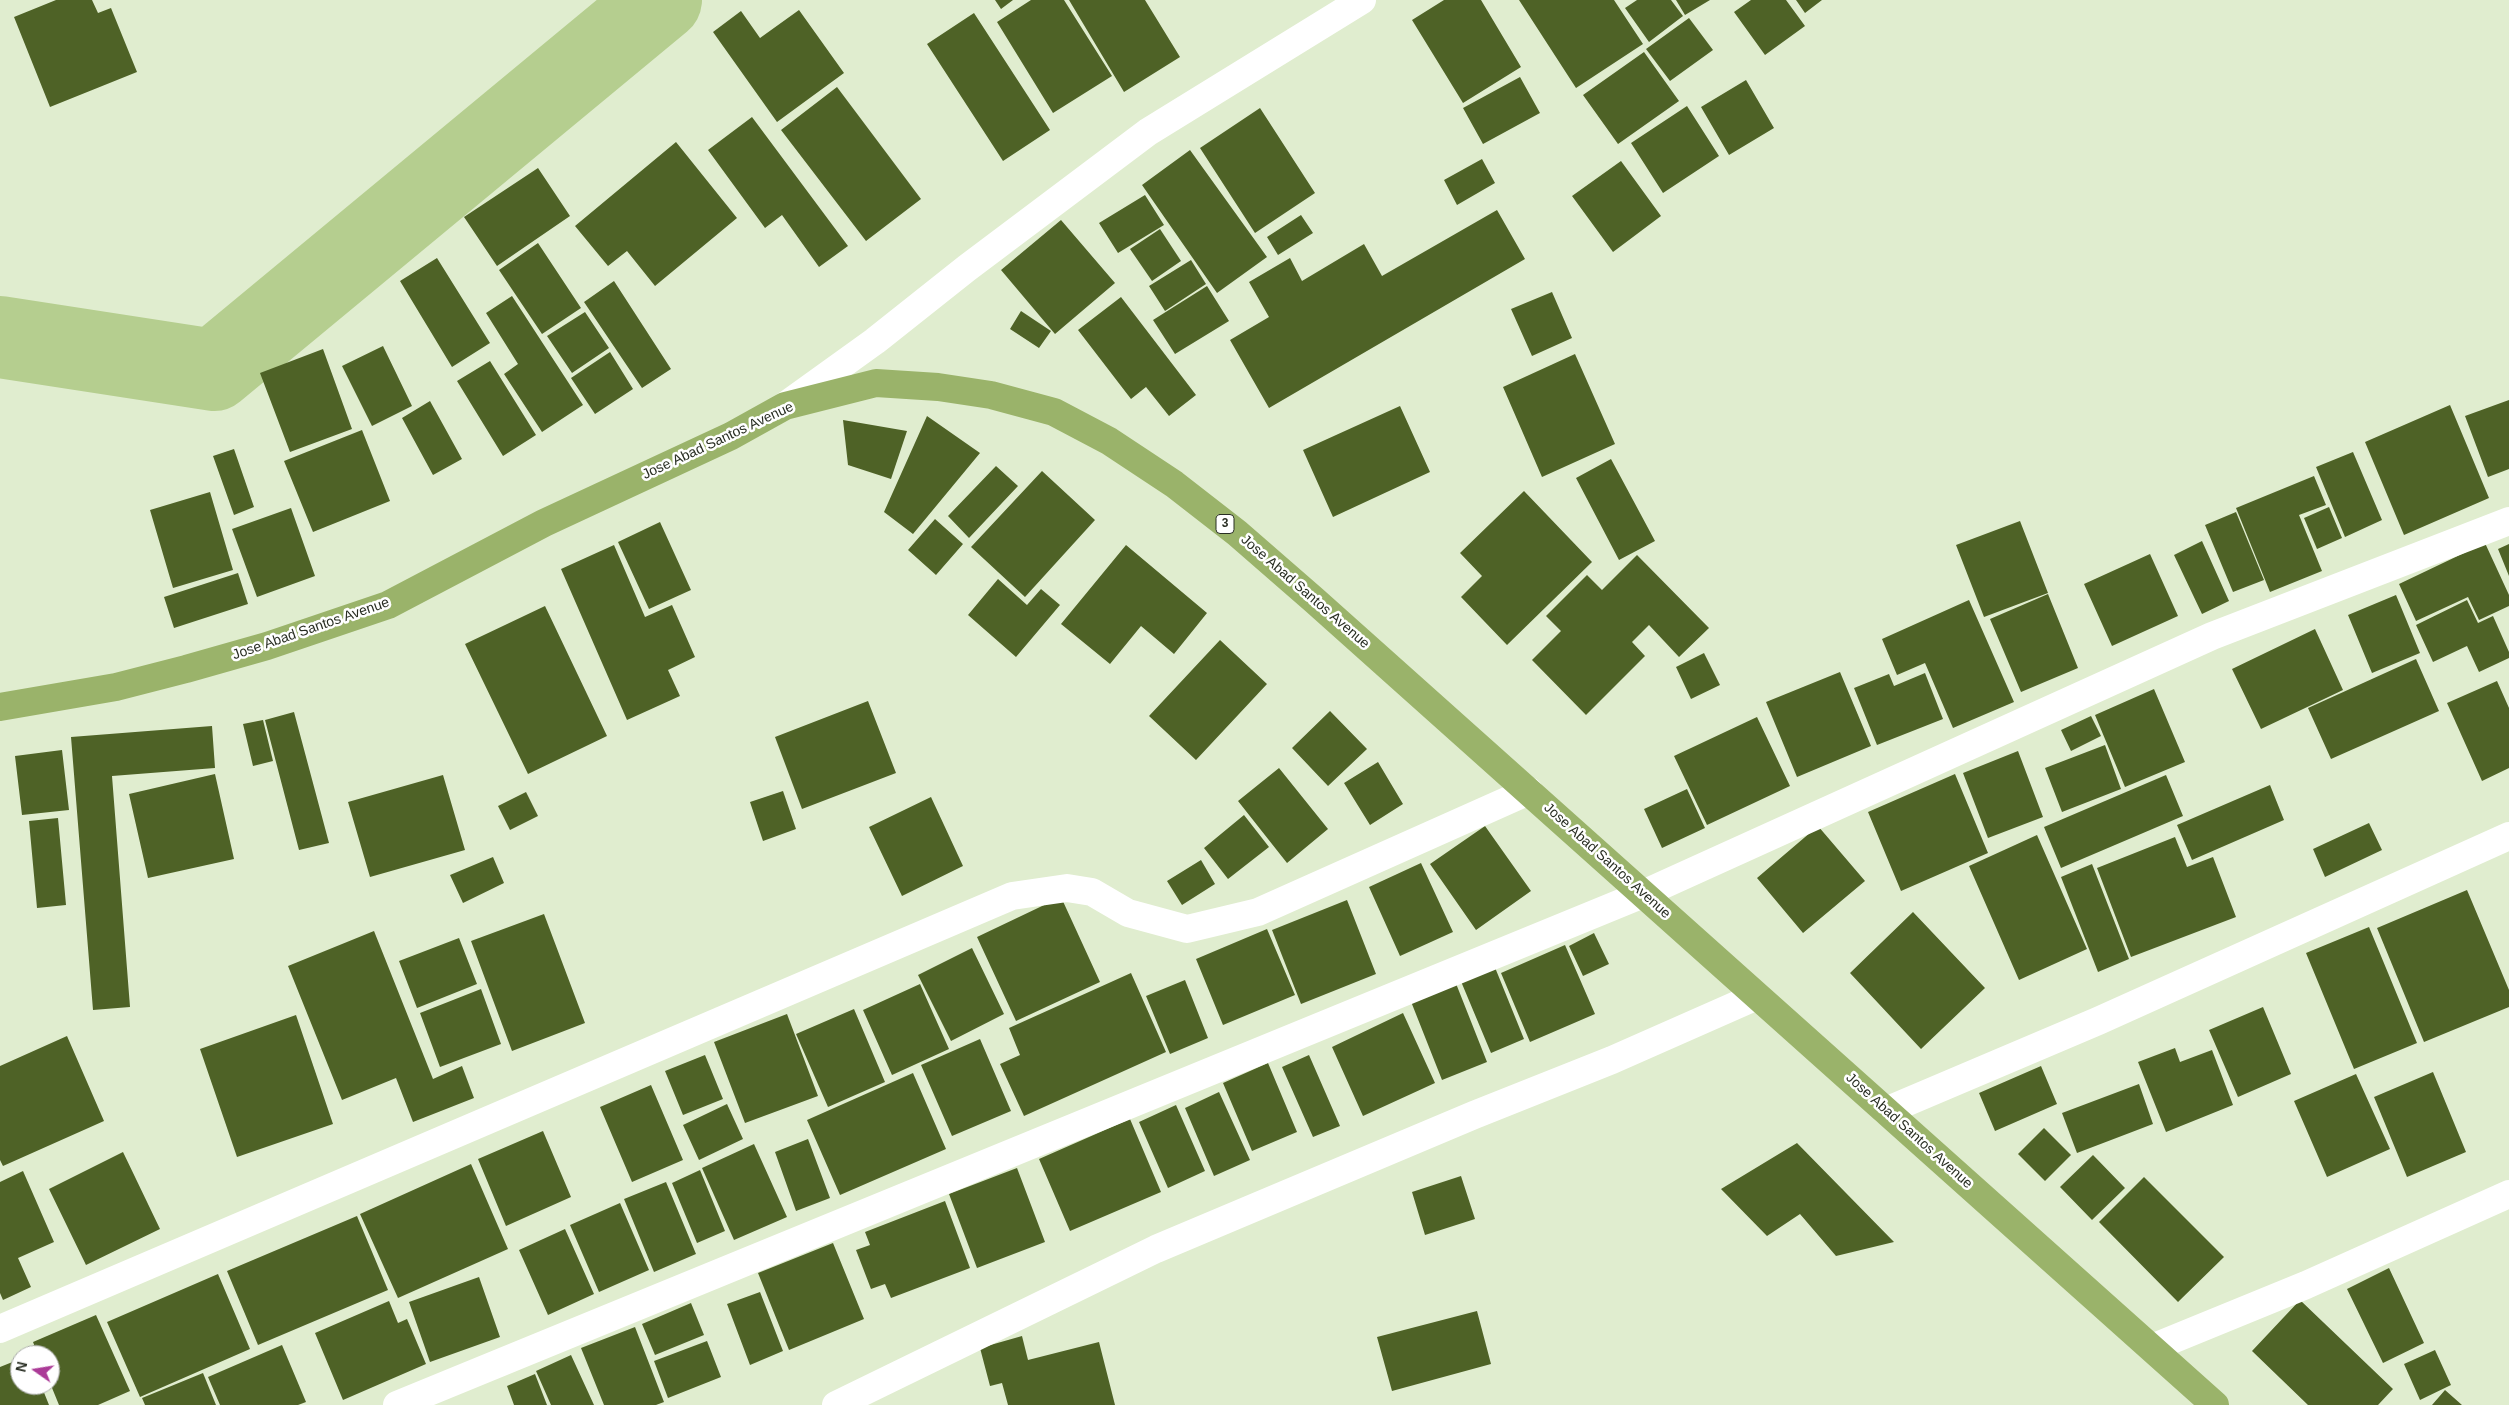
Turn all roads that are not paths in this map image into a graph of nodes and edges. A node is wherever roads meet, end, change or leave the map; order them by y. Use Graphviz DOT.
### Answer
graph roads {
  1 [pos="1362,0"];
  2 [pos="785,406"];
  3 [pos="2509,521"];
  4 [pos="0,707"];
  5 [pos="1529,791"];
  6 [pos="2509,836"];
  7 [pos="1643,894"];
  8 [pos="1758,996"];
  9 [pos="1886,1111"];
  10 [pos="2509,1194"];
  11 [pos="0,1329"];
  12 [pos="2152,1348"];
  13 [pos="397,1405"];
  14 [pos="836,1405"];
  15 [pos="2216,1405"];
  1 -- 2 [label="street"];
  2 -- 4 [label="highway, Jose Abad Santos Avenue / 3"];
  2 -- 5 [label="highway, Jose Abad Santos Avenue / 3"];
  3 -- 7 [label="street"];
  5 -- 7 [label="highway, Jose Abad Santos Avenue / 3"];
  5 -- 11 [label="street"];
  6 -- 9 [label="street"];
  7 -- 8 [label="highway, Jose Abad Santos Avenue / 3"];
  7 -- 13 [label="street"];
  8 -- 9 [label="highway, Jose Abad Santos Avenue / 3"];
  8 -- 14 [label="street"];
  9 -- 12 [label="highway, Jose Abad Santos Avenue / 3"];
  10 -- 12 [label="street"];
  12 -- 15 [label="highway, Jose Abad Santos Avenue / 3"];
}
